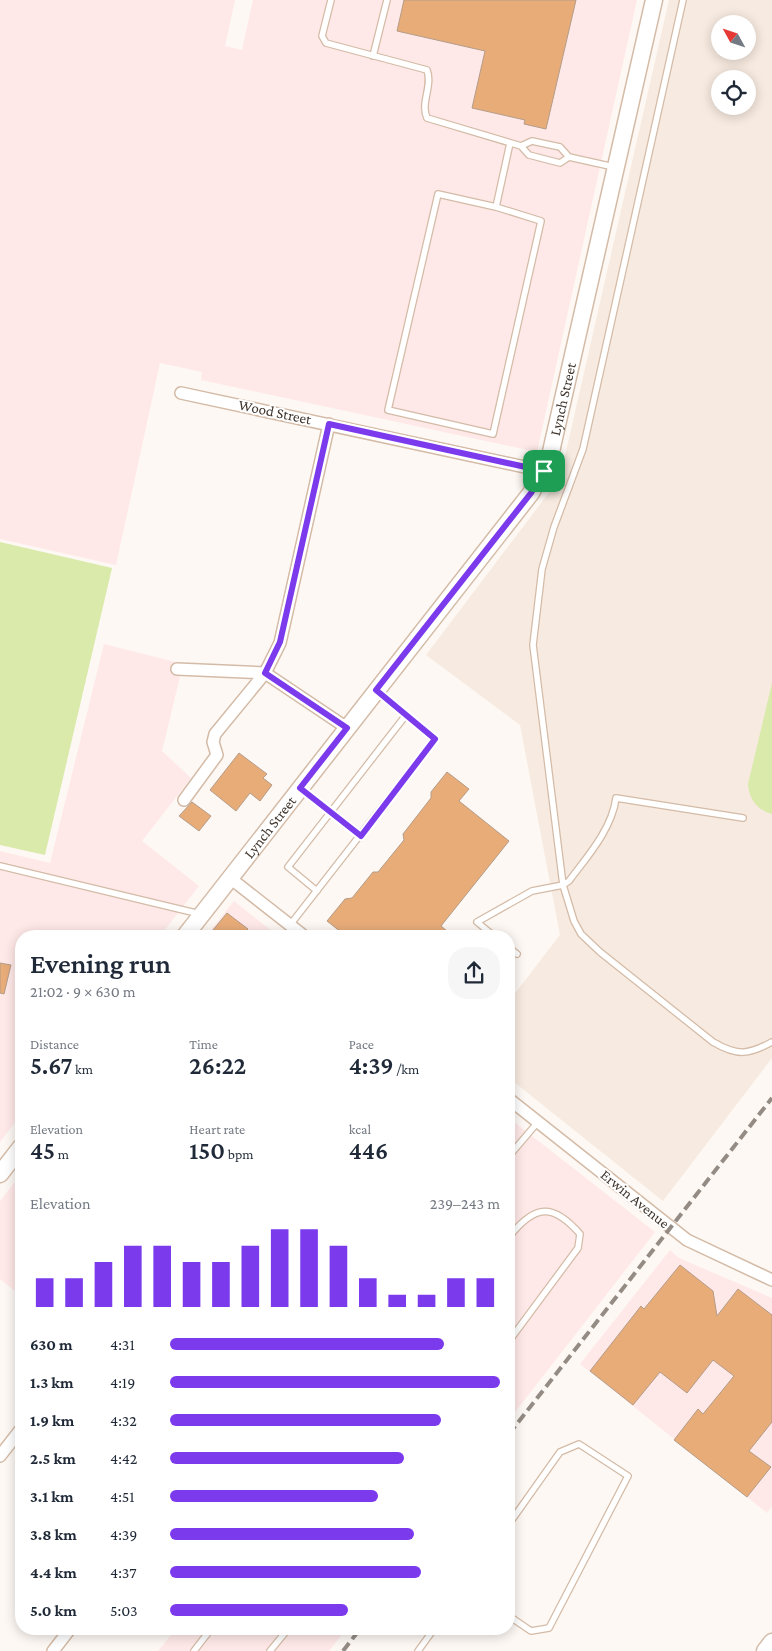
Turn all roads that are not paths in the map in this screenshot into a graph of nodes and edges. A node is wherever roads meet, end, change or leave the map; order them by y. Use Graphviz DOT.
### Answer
graph roads {
  1 [pos="330,0"];
  2 [pos="386,0"];
  3 [pos="654,0"];
  4 [pos="683,0"];
  5 [pos="373,56"];
  6 [pos="510,143"];
  7 [pos="521,146"];
  8 [pos="568,157"];
  9 [pos="616,167"];
  10 [pos="496,207"];
  11 [pos="181,392"];
  12 [pos="329,424"];
  13 [pos="544,471"];
  14 [pos="177,669"];
  15 [pos="265,673"];
  16 [pos="376,690"];
  17 [pos="406,715"];
  18 [pos="347,728"];
  19 [pos="300,788"];
  20 [pos="184,800"];
  21 [pos="331,812"];
  22 [pos="743,818"];
  23 [pos="361,836"];
  24 [pos="0,866"];
  25 [pos="230,878"];
  26 [pos="563,885"];
  27 [pos="317,891"];
  28 [pos="202,914"];
  29 [pos="290,925"];
  30 [pos="190,930"];
  31 [pos="296,930"];
  32 [pos="487,930"];
  33 [pos="772,1042"];
  34 [pos="515,1104"];
  35 [pos="538,1122"];
  36 [pos="515,1149"];
  37 [pos="15,1154"];
  38 [pos="1,1170"];
  39 [pos="515,1229"];
  40 [pos="772,1280"];
  41 [pos="515,1333"];
  42 [pos="15,1437"];
  43 [pos="0,1456"];
  44 [pos="515,1516"];
  45 [pos="515,1620"];
  46 [pos="65,1635"];
  47 [pos="206,1635"];
  48 [pos="283,1635"];
  49 [pos="430,1635"];
  50 [pos="772,1642"];
  51 [pos="53,1651"];
  52 [pos="194,1651"];
  53 [pos="270,1651"];
  54 [pos="418,1651"];
  55 [pos="765,1651"];
  1 -- 5 [label="lane"];
  2 -- 5 [label="lane"];
  3 -- 9 [label="street, Lynch Street"];
  4 -- 26 [label="lane"];
  5 -- 6 [label="lane"];
  6 -- 7 [label="lane"];
  6 -- 10 [label="lane"];
  7 -- 8 [label="lane"];
  7 -- 8 [label="lane"];
  8 -- 9 [label="lane"];
  9 -- 13 [label="street, Lynch Street"];
  10 -- 10 [label="lane"];
  11 -- 12 [label="street, Wood Street"];
  12 -- 13 [label="street, Wood Street"];
  12 -- 15 [label="street"];
  13 -- 16 [label="street, Lynch Street"];
  14 -- 15 [label="street"];
  15 -- 18 [label="street"];
  15 -- 20 [label="street"];
  16 -- 17 [label="lane"];
  16 -- 18 [label="street, Lynch Street"];
  17 -- 21 [label="lane"];
  17 -- 23 [label="lane"];
  18 -- 19 [label="street, Lynch Street"];
  19 -- 21 [label="lane"];
  19 -- 25 [label="street, Lynch Street"];
  21 -- 23 [label="lane"];
  21 -- 27 [label="lane"];
  22 -- 26 [label="lane"];
  23 -- 27 [label="lane"];
  24 -- 28 [label="lane"];
  25 -- 28 [label="street, Lynch Street"];
  25 -- 29 [label="street"];
  26 -- 32 [label="lane"];
  26 -- 33 [label="lane"];
  27 -- 29 [label="lane"];
  28 -- 30 [label="street, Lynch Street"];
  29 -- 31 [label="street"];
  34 -- 35 [label="street, Erwin Avenue"];
  35 -- 36 [label="lane"];
  35 -- 40 [label="street, Erwin Avenue"];
  37 -- 38 [label="street"];
  39 -- 41 [label="lane"];
  42 -- 43 [label="street"];
  44 -- 45 [label="lane"];
  46 -- 51 [label="street"];
  47 -- 52 [label="lane"];
  48 -- 53 [label="lane"];
  49 -- 54 [label="lane"];
  50 -- 55 [label="street"];
}
